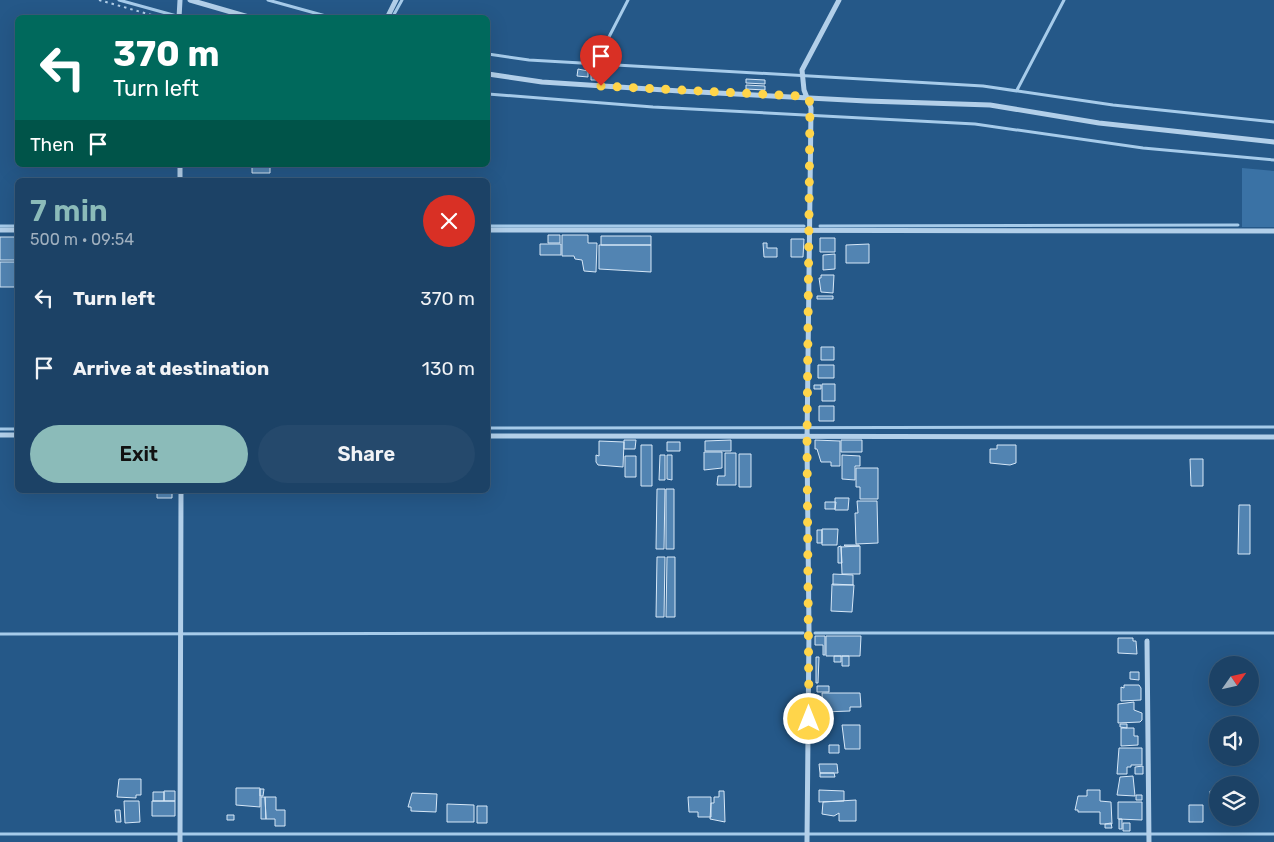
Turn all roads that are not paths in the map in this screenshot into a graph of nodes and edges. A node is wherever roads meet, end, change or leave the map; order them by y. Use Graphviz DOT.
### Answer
graph roads {
  1 [pos="180,0"];
  2 [pos="190,0"];
  3 [pos="396,0"];
  4 [pos="839,0"];
  5 [pos="179,15"];
  6 [pos="242,15"];
  7 [pos="388,15"];
  8 [pos="490,74"];
  9 [pos="807,98"];
  10 [pos="1274,142"];
  11 [pos="0,230"];
  12 [pos="15,230"];
  13 [pos="490,230"];
  14 [pos="1274,231"];
  15 [pos="810,232"];
  16 [pos="808,430"];
  17 [pos="0,435"];
  18 [pos="15,435"];
  19 [pos="490,436"];
  20 [pos="1274,437"];
  21 [pos="181,493"];
  22 [pos="1147,641"];
  23 [pos="1149,837"];
  24 [pos="180,840"];
  25 [pos="807,840"];
  1 -- 5 [label="street"];
  2 -- 6 [label="street"];
  3 -- 7 [label="street"];
  4 -- 9 [label="street"];
  8 -- 9 [label="street"];
  9 -- 10 [label="street"];
  9 -- 15 [label="street"];
  11 -- 12 [label="street"];
  13 -- 15 [label="street"];
  14 -- 15 [label="street"];
  15 -- 16 [label="street"];
  16 -- 19 [label="street"];
  16 -- 20 [label="street"];
  16 -- 25 [label="street"];
  17 -- 18 [label="street"];
  21 -- 24 [label="street"];
  22 -- 23 [label="street"];
}
